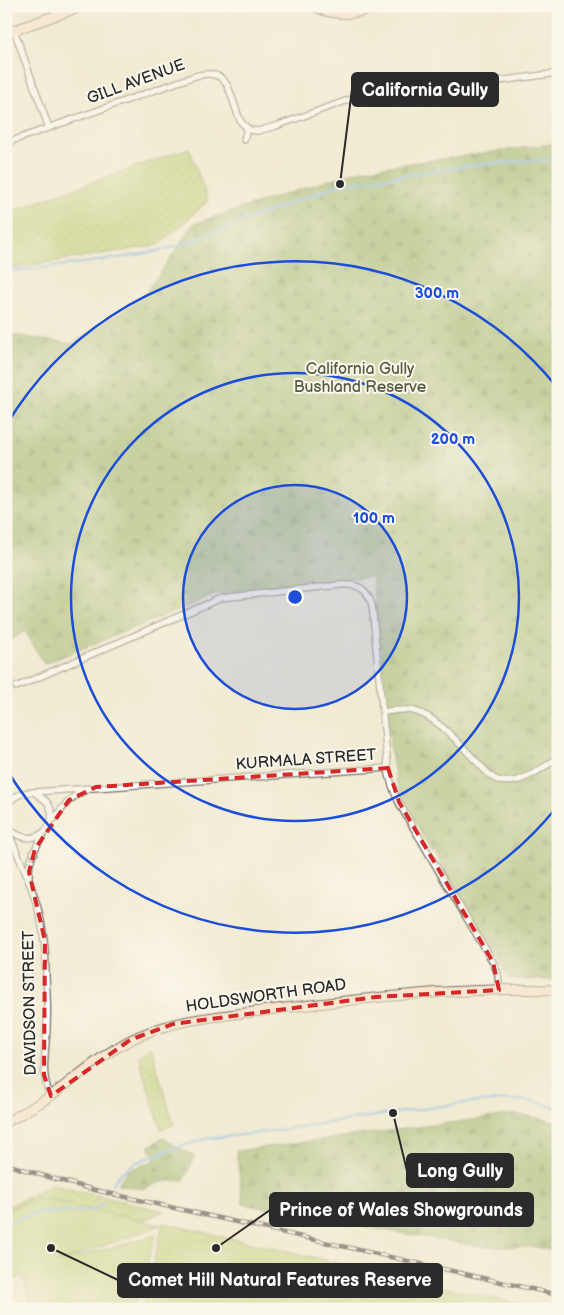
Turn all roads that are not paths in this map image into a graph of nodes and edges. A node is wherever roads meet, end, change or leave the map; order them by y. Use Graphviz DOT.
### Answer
graph roads {
  1 [pos="83,6"];
  2 [pos="313,6"];
  3 [pos="378,6"];
  4 [pos="10,32"];
  5 [pos="558,73"];
  6 [pos="49,128"];
  7 [pos="247,128"];
  8 [pos="244,140"];
  9 [pos="6,143"];
  10 [pos="16,687"];
  11 [pos="383,712"];
  12 [pos="558,758"];
  13 [pos="388,768"];
  14 [pos="96,787"];
  15 [pos="34,792"];
  16 [pos="6,809"];
  17 [pos="49,824"];
  18 [pos="6,827"];
  19 [pos="45,831"];
  20 [pos="29,881"];
  21 [pos="499,990"];
  22 [pos="558,990"];
  23 [pos="51,1096"];
  24 [pos="6,1122"];
  1 -- 4 [label="main road"];
  2 -- 3 [label="main road"];
  4 -- 6 [label="street"];
  5 -- 7 [label="street"];
  6 -- 7 [label="street, GILL AVENUE"];
  6 -- 9 [label="street, GILL AVENUE"];
  7 -- 8 [label="street"];
  10 -- 11 [label="street"];
  11 -- 12 [label="street"];
  11 -- 13 [label="street"];
  13 -- 14 [label="street, KURMALA STREET"];
  13 -- 21 [label="street, KURMALA STREET"];
  14 -- 15 [label="street, KURMALA STREET"];
  14 -- 17 [label="street, KURMALA STREET"];
  15 -- 16 [label="street, KURMALA STREET"];
  15 -- 17 [label="street"];
  17 -- 19 [label="street, KURMALA STREET"];
  18 -- 19 [label="street"];
  18 -- 20 [label="street, DAVIDSON STREET"];
  19 -- 20 [label="street, DAVIDSON STREET, one-way"];
  20 -- 23 [label="street, DAVIDSON STREET"];
  21 -- 22 [label="main road, HOLDSWORTH ROAD"];
  21 -- 23 [label="main road, HOLDSWORTH ROAD"];
  23 -- 24 [label="main road, HOLDSWORTH ROAD"];
}
